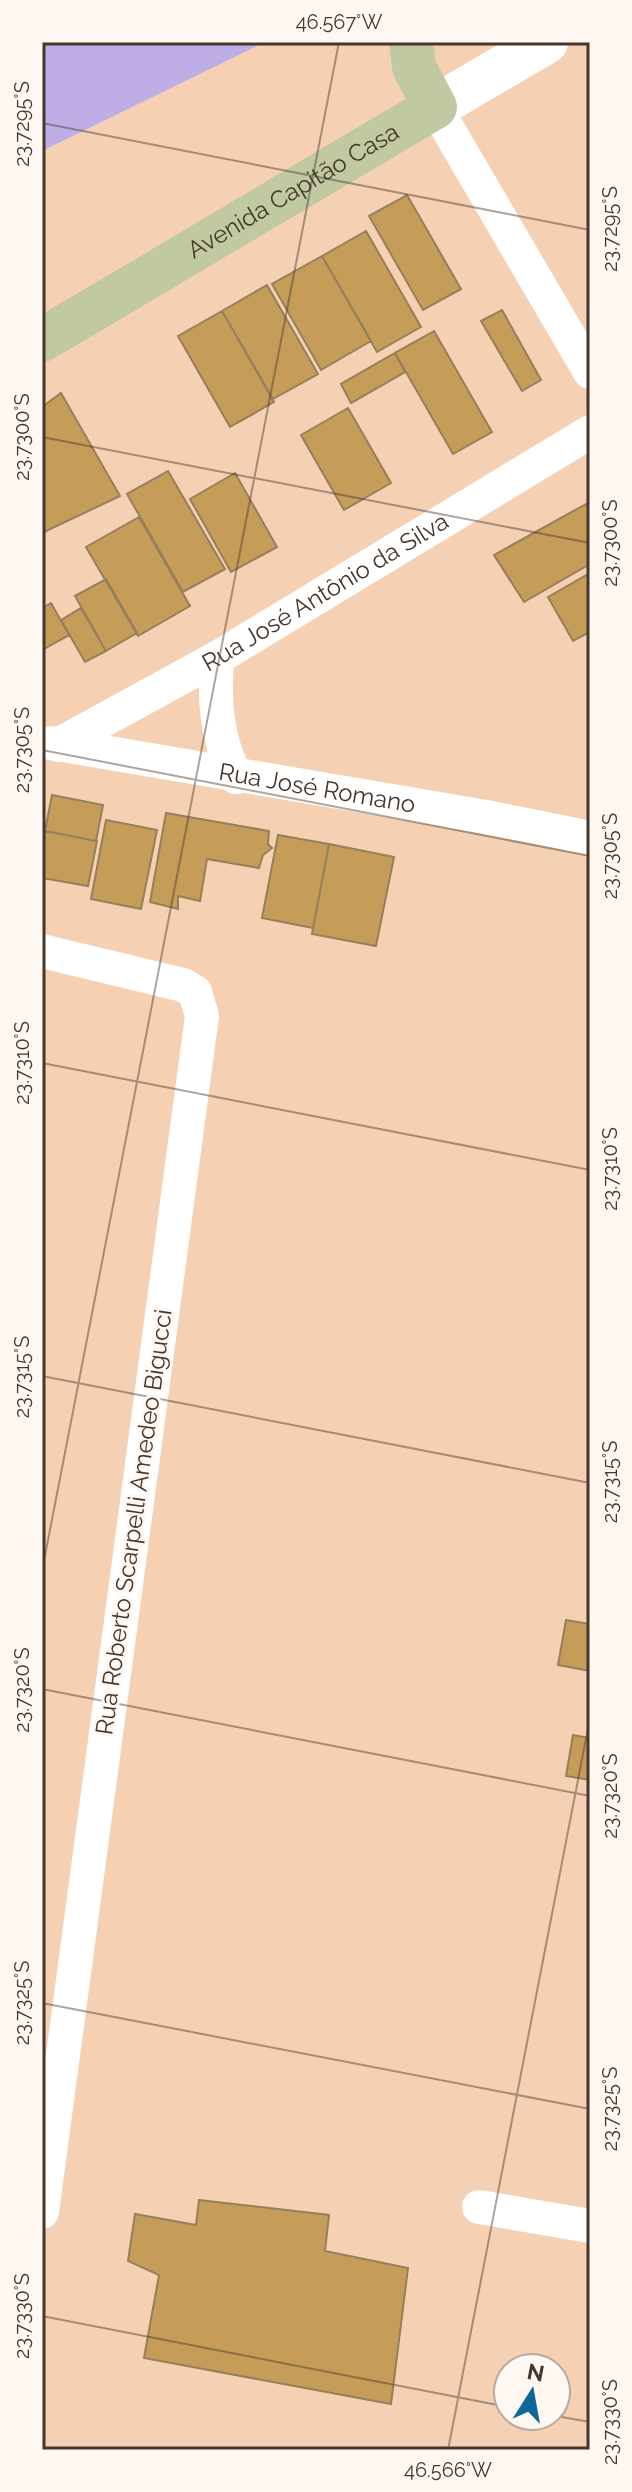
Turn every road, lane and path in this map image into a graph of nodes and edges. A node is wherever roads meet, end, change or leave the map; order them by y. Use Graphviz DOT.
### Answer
graph roads {
  1 [pos="411,42"];
  2 [pos="546,42"];
  3 [pos="435,107"];
  4 [pos="42,340"];
  5 [pos="590,372"];
  6 [pos="590,432"];
  7 [pos="217,658"];
  8 [pos="50,743"];
  9 [pos="236,777"];
  10 [pos="590,838"];
  11 [pos="42,951"];
  12 [pos="479,2207"];
  13 [pos="42,2212"];
  14 [pos="590,2226"];
  1 -- 3 [label="main road"];
  2 -- 3 [label="main road, Avenida Capitão Casa"];
  3 -- 4 [label="main road, Avenida Capitão Casa"];
  3 -- 5 [label="street"];
  6 -- 7 [label="street, Rua José Antônio da Silva"];
  7 -- 8 [label="street, Rua José Antônio da Silva"];
  7 -- 9 [label="street"];
  8 -- 9 [label="street, Rua José Romano"];
  9 -- 10 [label="street, Rua José Romano"];
  11 -- 13 [label="street, Rua Roberto Scarpelli Amedeo Bigucci"];
  12 -- 14 [label="street"];
}
